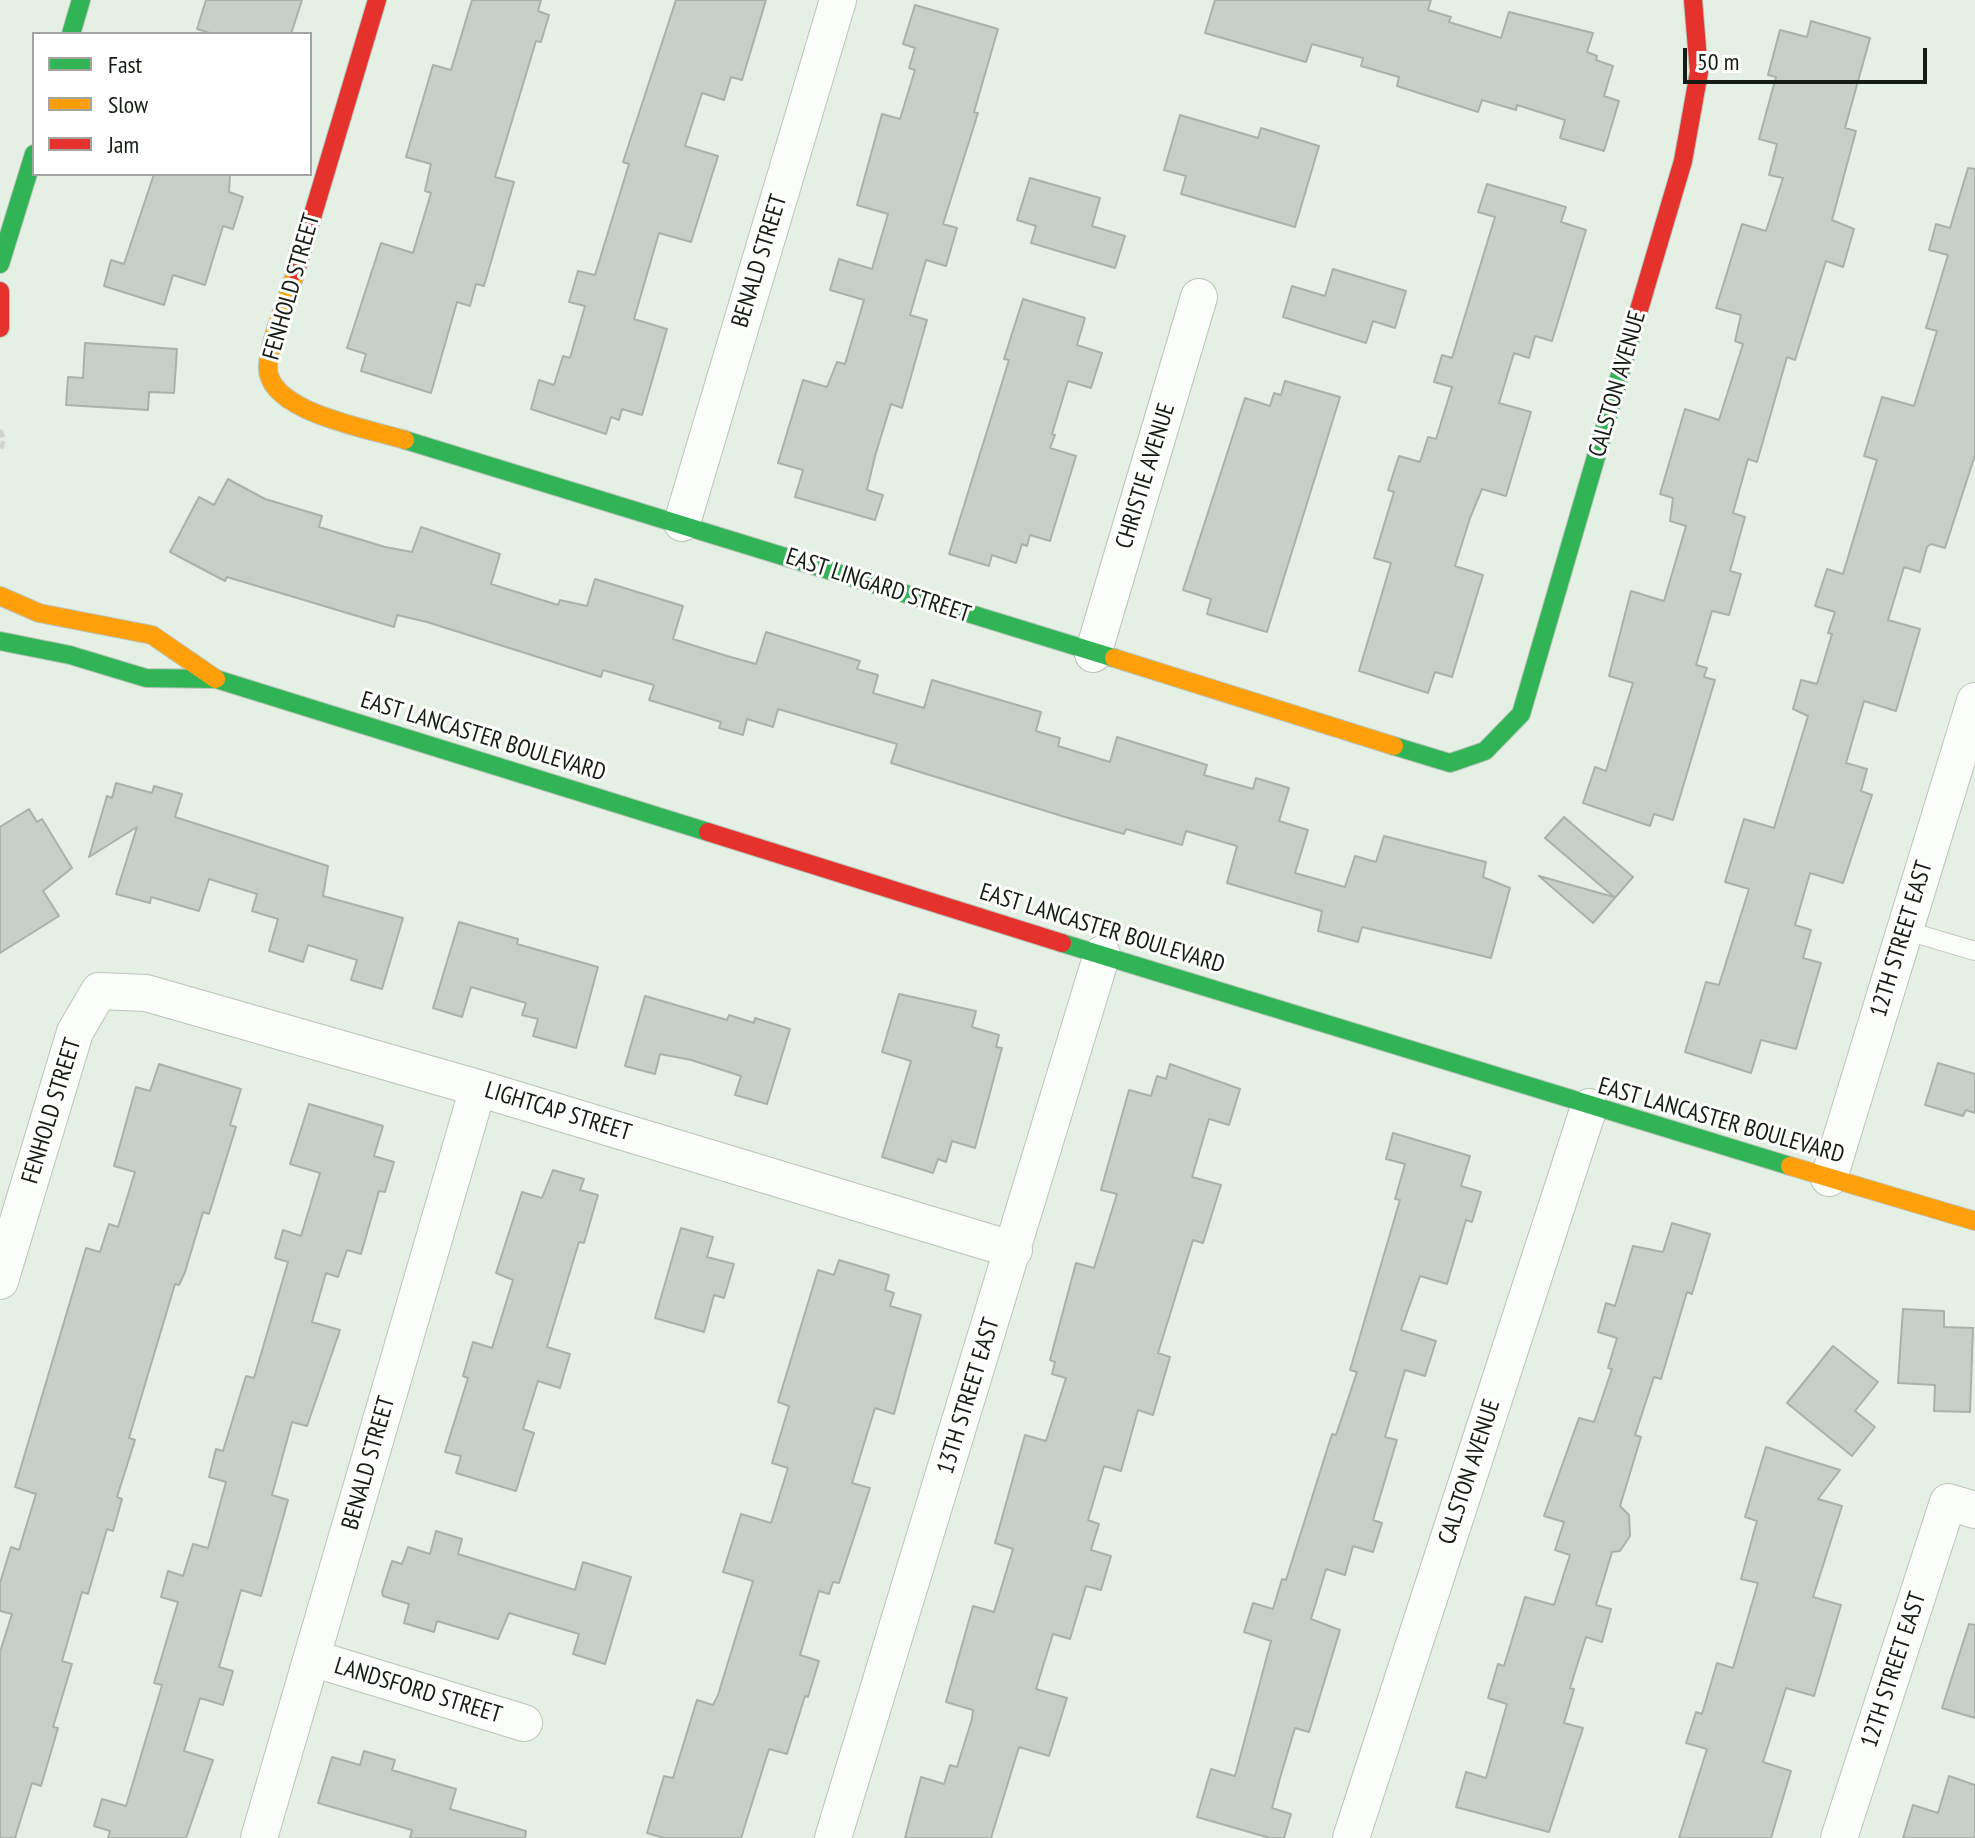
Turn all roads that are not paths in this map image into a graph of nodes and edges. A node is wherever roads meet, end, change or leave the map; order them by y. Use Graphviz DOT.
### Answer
graph roads {
  1 [pos="81,0"];
  2 [pos="377,0"];
  3 [pos="838,0"];
  4 [pos="1693,0"];
  5 [pos="72,32"];
  6 [pos="32,160"];
  7 [pos="0,264"];
  8 [pos="0,291"];
  9 [pos="1199,297"];
  10 [pos="0,328"];
  11 [pos="275,390"];
  12 [pos="682,523"];
  13 [pos="0,596"];
  14 [pos="0,641"];
  15 [pos="1093,654"];
  16 [pos="216,679"];
  17 [pos="1975,703"];
  18 [pos="1485,751"];
  19 [pos="1904,930"];
  20 [pos="1975,951"];
  21 [pos="1102,954"];
  22 [pos="99,991"];
  23 [pos="478,1088"];
  24 [pos="1589,1107"];
  25 [pos="1829,1178"];
  26 [pos="1975,1221"];
  27 [pos="1014,1250"];
  28 [pos="0,1281"];
  29 [pos="1961,1506"];
  30 [pos="312,1658"];
  31 [pos="524,1723"];
  32 [pos="259,1838"];
  33 [pos="833,1838"];
  34 [pos="1351,1838"];
  35 [pos="1839,1838"];
  1 -- 5 [label="street"];
  2 -- 11 [label="street, FENHOLD STREET"];
  3 -- 12 [label="street, BENALD STREET"];
  4 -- 18 [label="street, CALSTON AVENUE"];
  6 -- 7 [label="street"];
  8 -- 10 [label="street"];
  9 -- 15 [label="street, CHRISTIE AVENUE"];
  11 -- 12 [label="street, EAST LINGARD STREET"];
  12 -- 15 [label="street, EAST LINGARD STREET"];
  13 -- 16 [label="street, EAST LANCASTER BOULEVARD"];
  14 -- 16 [label="street, EAST LANCASTER BOULEVARD"];
  15 -- 18 [label="street, EAST LINGARD STREET"];
  16 -- 21 [label="street, EAST LANCASTER BOULEVARD"];
  17 -- 19 [label="street, 12TH STREET EAST"];
  19 -- 20 [label="lane"];
  19 -- 25 [label="street, 12TH STREET EAST"];
  21 -- 24 [label="street, EAST LANCASTER BOULEVARD"];
  21 -- 27 [label="street, 13TH STREET EAST"];
  22 -- 23 [label="street, LIGHTCAP STREET"];
  22 -- 28 [label="street, FENHOLD STREET"];
  23 -- 27 [label="street, LIGHTCAP STREET"];
  23 -- 30 [label="street, BENALD STREET"];
  24 -- 25 [label="street, EAST LANCASTER BOULEVARD"];
  24 -- 34 [label="street, CALSTON AVENUE"];
  25 -- 26 [label="street, EAST LANCASTER BOULEVARD"];
  27 -- 33 [label="street, 13TH STREET EAST"];
  29 -- 35 [label="street, 12TH STREET EAST"];
  30 -- 31 [label="street, LANDSFORD STREET"];
  30 -- 32 [label="street, BENALD STREET"];
}
